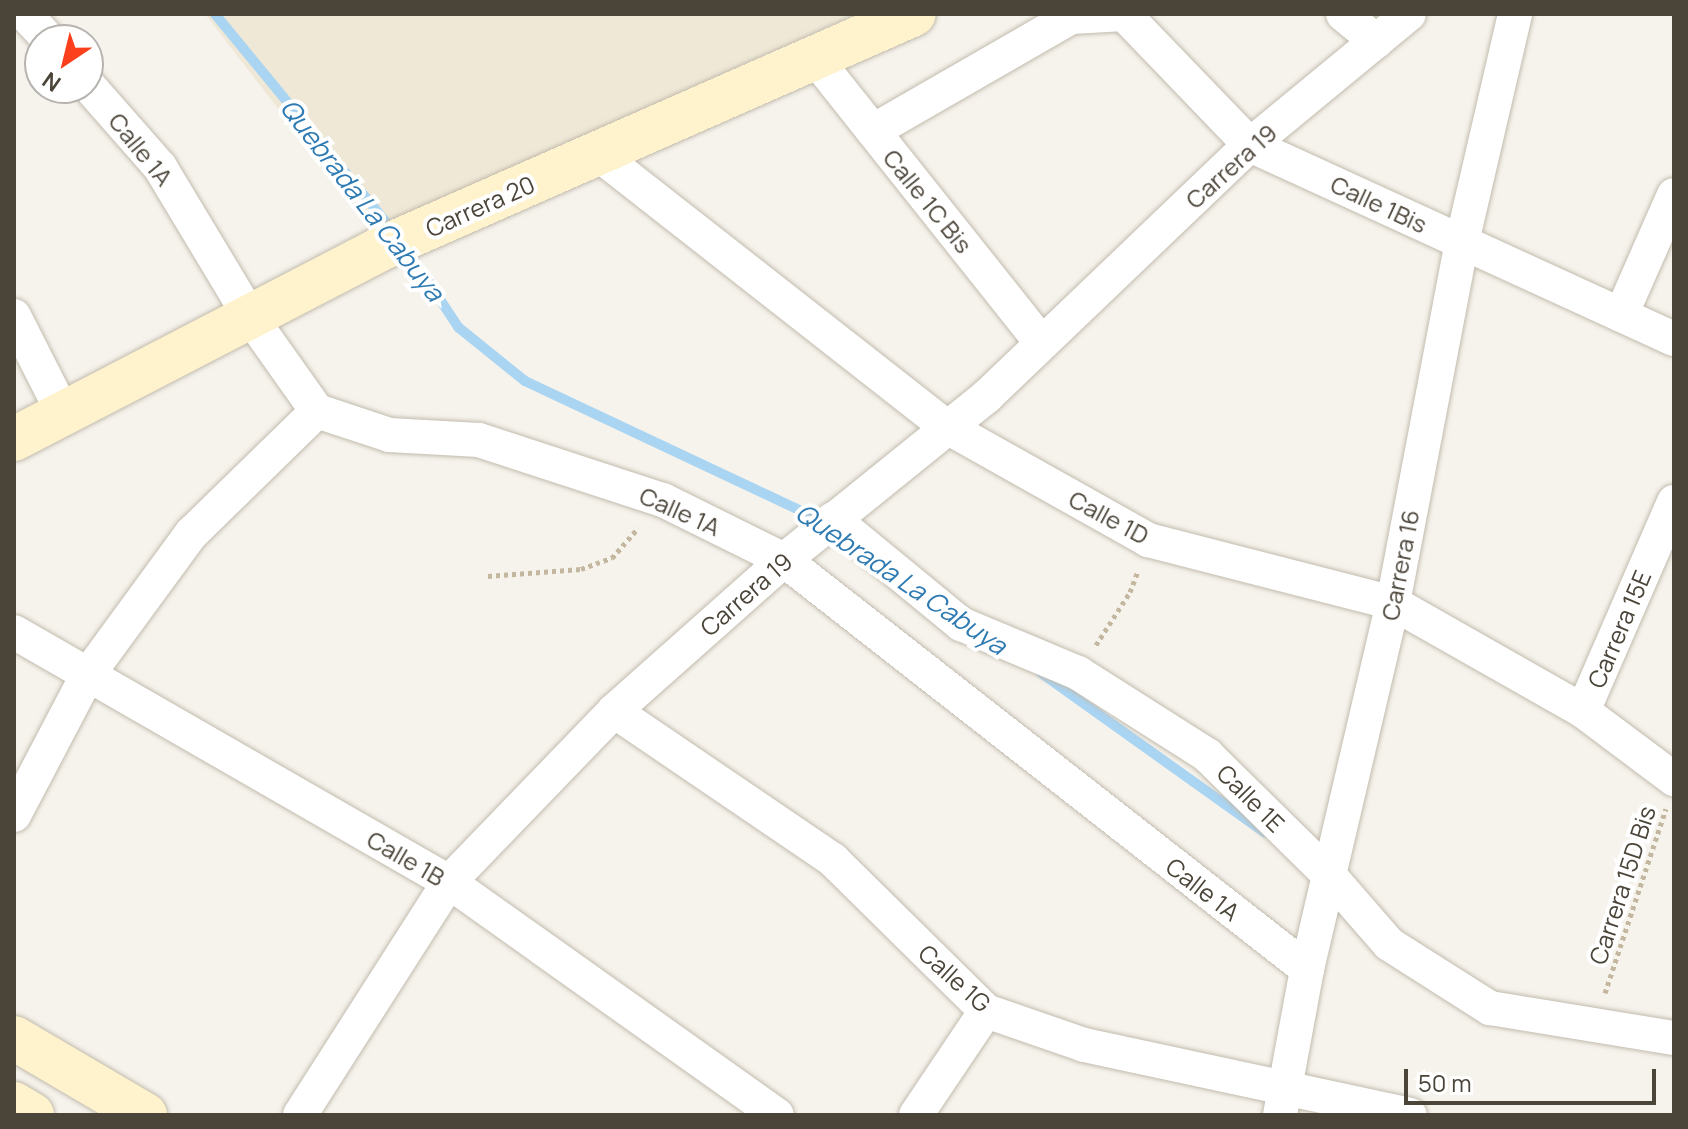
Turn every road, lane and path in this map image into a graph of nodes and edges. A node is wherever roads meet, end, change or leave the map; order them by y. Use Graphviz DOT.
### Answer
graph roads {
  1 [pos="914,14"];
  2 [pos="1124,14"];
  3 [pos="1343,14"];
  4 [pos="1409,14"];
  5 [pos="1515,14"];
  6 [pos="1376,41"];
  7 [pos="815,58"];
  8 [pos="104,103"];
  9 [pos="873,131"];
  10 [pos="1250,145"];
  11 [pos="597,153"];
  12 [pos="1674,195"];
  13 [pos="1462,242"];
  14 [pos="249,315"];
  15 [pos="1621,315"];
  16 [pos="14,316"];
  17 [pos="1674,339"];
  18 [pos="1042,343"];
  19 [pos="317,411"];
  20 [pos="63,413"];
  21 [pos="947,427"];
  22 [pos="14,439"];
  23 [pos="663,500"];
  24 [pos="1674,502"];
  25 [pos="818,532"];
  26 [pos="1148,540"];
  27 [pos="488,576"];
  28 [pos="1393,603"];
  29 [pos="14,632"];
  30 [pos="1064,667"];
  31 [pos="87,676"];
  32 [pos="614,711"];
  33 [pos="1583,711"];
  34 [pos="1672,789"];
  35 [pos="14,815"];
  36 [pos="449,882"];
  37 [pos="1327,884"];
  38 [pos="1307,969"];
  39 [pos="1604,996"];
  40 [pos="986,1011"];
  41 [pos="14,1038"];
  42 [pos="1674,1038"];
  43 [pos="1283,1102"];
  44 [pos="14,1104"];
  45 [pos="32,1115"];
  46 [pos="145,1115"];
  47 [pos="300,1115"];
  48 [pos="777,1115"];
  49 [pos="916,1115"];
  50 [pos="1410,1115"];
  1 -- 7 [label="street, Carrera 20"];
  2 -- 9 [label="street"];
  2 -- 10 [label="street, Calle 1Bis"];
  3 -- 6 [label="street"];
  4 -- 6 [label="street, Carrera 19"];
  5 -- 13 [label="street, Carrera 16"];
  6 -- 10 [label="street, Carrera 19"];
  7 -- 9 [label="street, Calle 1C Bis"];
  7 -- 11 [label="street, Carrera 20"];
  8 -- 14 [label="street, Calle 1A"];
  9 -- 18 [label="street, Calle 1C Bis"];
  10 -- 13 [label="street, Calle 1Bis"];
  10 -- 18 [label="street, Carrera 19"];
  11 -- 14 [label="street, Carrera 20"];
  11 -- 21 [label="street, Calle 1D"];
  12 -- 15 [label="street"];
  13 -- 15 [label="street, Calle 1Bis"];
  13 -- 28 [label="street, Carrera 16"];
  14 -- 19 [label="street, Calle 1A"];
  14 -- 20 [label="street, Carrera 20"];
  15 -- 17 [label="street, Calle 1Bis"];
  16 -- 20 [label="street"];
  18 -- 21 [label="street, Carrera 19"];
  19 -- 23 [label="street, Calle 1A"];
  19 -- 31 [label="street"];
  20 -- 22 [label="street, Carrera 20"];
  21 -- 25 [label="street, Carrera 19"];
  21 -- 26 [label="street, Calle 1D"];
  23 -- 25 [label="street, Calle 1A"];
  23 -- 27 [label="path"];
  24 -- 33 [label="street, Carrera 15E"];
  25 -- 30 [label="street, Calle 1E"];
  25 -- 32 [label="street, Carrera 19"];
  25 -- 38 [label="street, Calle 1A"];
  26 -- 28 [label="street, Calle 1D"];
  26 -- 30 [label="path"];
  28 -- 33 [label="street, Calle 1D"];
  28 -- 37 [label="street, Carrera 16"];
  29 -- 31 [label="street, Calle 1B"];
  30 -- 37 [label="street, Calle 1E"];
  31 -- 35 [label="street"];
  31 -- 36 [label="street, Calle 1B"];
  32 -- 36 [label="street, Carrera 19"];
  32 -- 40 [label="street, Calle 1G"];
  33 -- 34 [label="street, Calle 1D"];
  34 -- 39 [label="path, Carrera 15D Bis"];
  36 -- 47 [label="street, Carrera 19"];
  36 -- 48 [label="street, Calle 1B"];
  37 -- 38 [label="street, Carrera 16"];
  37 -- 42 [label="street, Calle 1E"];
  38 -- 43 [label="street, Carrera 16"];
  40 -- 43 [label="street, Calle 1G"];
  40 -- 49 [label="street"];
  41 -- 46 [label="street"];
  43 -- 50 [label="street, Calle 1G"];
  44 -- 45 [label="street"];
}
